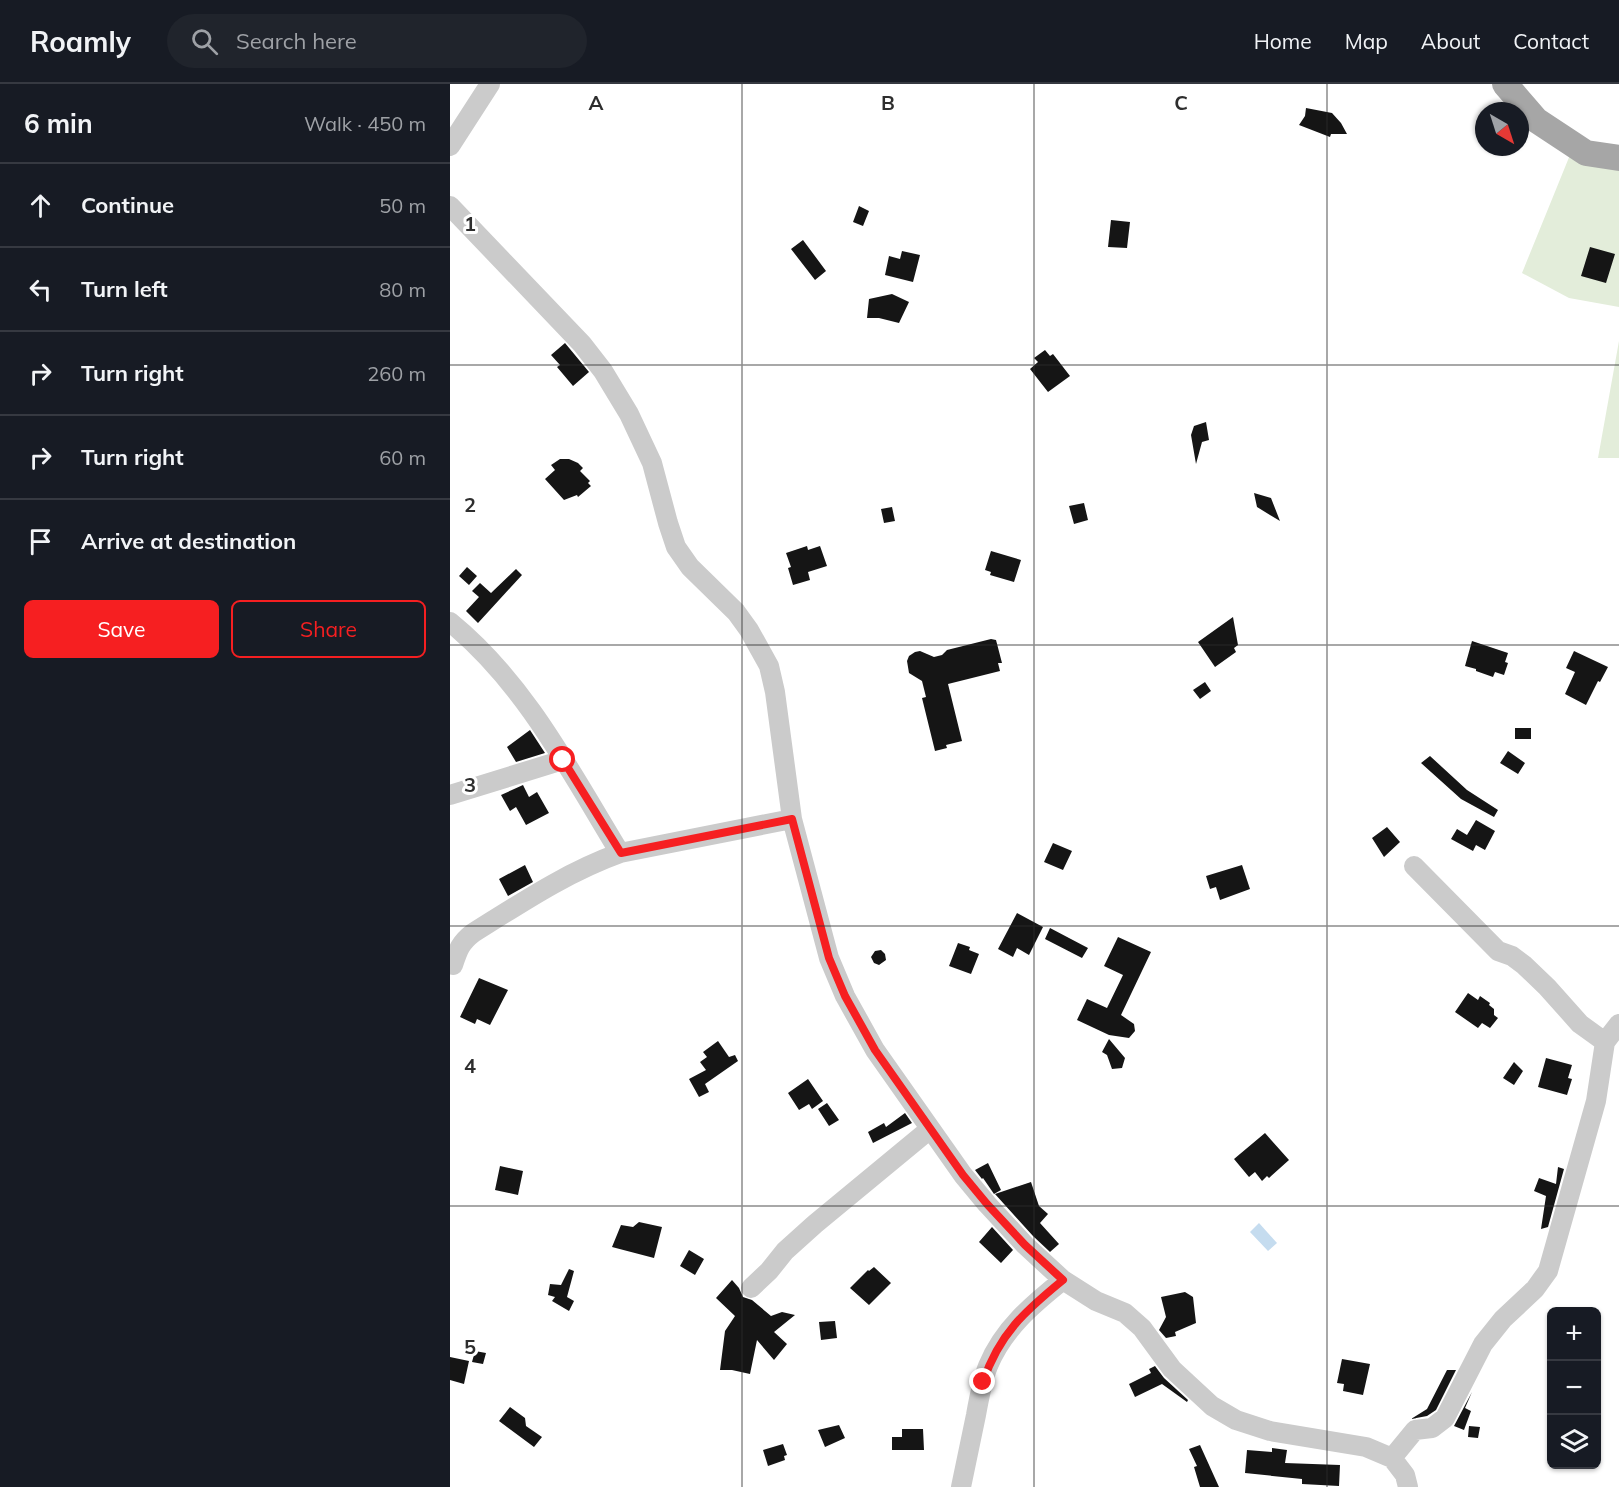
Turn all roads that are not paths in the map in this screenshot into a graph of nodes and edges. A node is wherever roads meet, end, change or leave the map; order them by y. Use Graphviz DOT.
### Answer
graph roads {
  1 [pos="490,84"];
  2 [pos="1506,84"];
  3 [pos="450,146"];
  4 [pos="1619,158"];
  5 [pos="450,206"];
  6 [pos="450,622"];
  7 [pos="563,760"];
  8 [pos="450,795"];
  9 [pos="792,819"];
  10 [pos="621,853"];
  11 [pos="1414,866"];
  12 [pos="450,964"];
  13 [pos="1619,1024"];
  14 [pos="1605,1042"];
  15 [pos="930,1129"];
  16 [pos="1063,1280"];
  17 [pos="751,1288"];
  18 [pos="1392,1458"];
  19 [pos="961,1487"];
  20 [pos="1408,1487"];
  1 -- 3 [label="street"];
  2 -- 4 [label="main road"];
  5 -- 9 [label="street"];
  6 -- 7 [label="street"];
  7 -- 8 [label="street"];
  7 -- 10 [label="street"];
  9 -- 10 [label="street"];
  9 -- 15 [label="street"];
  10 -- 12 [label="street"];
  11 -- 14 [label="street"];
  13 -- 14 [label="street"];
  14 -- 18 [label="street"];
  15 -- 16 [label="street"];
  15 -- 17 [label="street"];
  16 -- 18 [label="street"];
  16 -- 19 [label="street"];
  18 -- 20 [label="street"];
}
